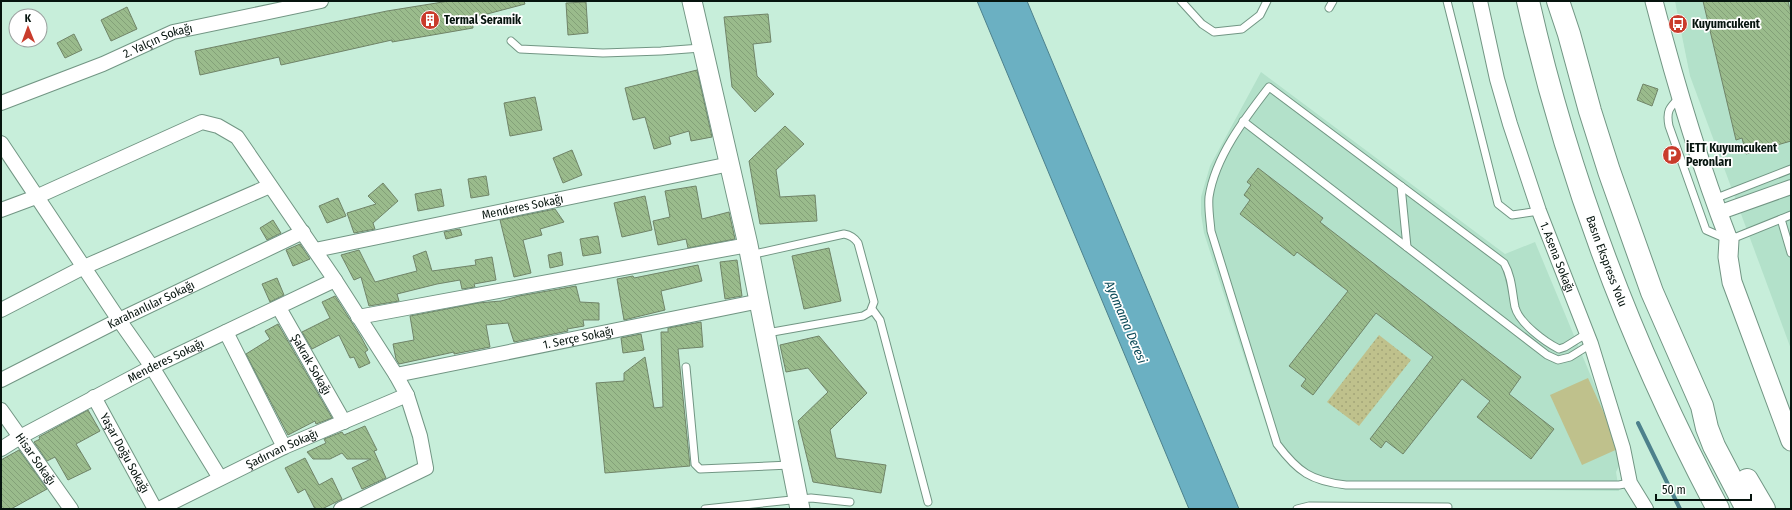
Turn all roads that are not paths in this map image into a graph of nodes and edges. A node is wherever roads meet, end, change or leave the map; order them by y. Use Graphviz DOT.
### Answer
graph roads {
  1 [pos="321,1"];
  2 [pos="692,1"];
  3 [pos="1181,1"];
  4 [pos="1267,1"];
  5 [pos="1333,1"];
  6 [pos="1447,1"];
  7 [pos="1480,1"];
  8 [pos="1528,1"];
  9 [pos="1558,1"];
  10 [pos="1566,1"];
  11 [pos="1654,1"];
  12 [pos="1329,8"];
  13 [pos="1569,34"];
  14 [pos="511,41"];
  15 [pos="704,47"];
  16 [pos="1681,96"];
  17 [pos="1,103"];
  18 [pos="1243,120"];
  19 [pos="1,143"];
  20 [pos="730,164"];
  21 [pos="1791,169"];
  22 [pos="270,186"];
  23 [pos="1402,186"];
  24 [pos="1791,187"];
  25 [pos="36,197"];
  26 [pos="1716,206"];
  27 [pos="1,210"];
  28 [pos="1539,211"];
  29 [pos="1791,215"];
  30 [pos="1780,219"];
  31 [pos="1787,228"];
  32 [pos="303,232"];
  33 [pos="1729,240"];
  34 [pos="1789,242"];
  35 [pos="1407,247"];
  36 [pos="314,250"];
  37 [pos="749,250"];
  38 [pos="1791,253"];
  39 [pos="84,267"];
  40 [pos="335,280"];
  41 [pos="760,301"];
  42 [pos="279,308"];
  43 [pos="872,309"];
  44 [pos="1,310"];
  45 [pos="358,318"];
  46 [pos="119,320"];
  47 [pos="226,332"];
  48 [pos="766,334"];
  49 [pos="1588,339"];
  50 [pos="152,367"];
  51 [pos="686,367"];
  52 [pos="396,375"];
  53 [pos="1653,379"];
  54 [pos="1,380"];
  55 [pos="407,395"];
  56 [pos="94,397"];
  57 [pos="1702,406"];
  58 [pos="1791,407"];
  59 [pos="1,410"];
  60 [pos="344,422"];
  61 [pos="20,437"];
  62 [pos="1791,441"];
  63 [pos="284,447"];
  64 [pos="1,449"];
  65 [pos="791,465"];
  66 [pos="220,478"];
  67 [pos="1630,483"];
  68 [pos="850,502"];
  69 [pos="928,502"];
  70 [pos="799,504"];
  71 [pos="1448,507"];
  72 [pos="71,509"];
  73 [pos="155,509"];
  74 [pos="159,509"];
  75 [pos="341,509"];
  76 [pos="705,509"];
  77 [pos="1297,509"];
  78 [pos="1646,509"];
  79 [pos="1703,509"];
  80 [pos="1718,509"];
  81 [pos="1747,509"];
  82 [pos="1764,509"];
  1 -- 17 [label="street, 2. Yalçın Sokağı"];
  2 -- 15 [label="main road"];
  3 -- 4 [label="lane"];
  5 -- 12 [label="lane"];
  6 -- 28 [label="lane"];
  7 -- 28 [label="street, 1. Asena Sokağı"];
  8 -- 53 [label="highway, Basın Ekspress Yolu"];
  9 -- 13 [label="highway"];
  10 -- 13 [label="highway"];
  11 -- 16 [label="street"];
  13 -- 57 [label="highway"];
  14 -- 15 [label="lane"];
  15 -- 20 [label="main road"];
  16 -- 26 [label="street"];
  16 -- 33 [label="lane"];
  18 -- 23 [label="lane"];
  18 -- 35 [label="lane"];
  18 -- 67 [label="lane"];
  19 -- 25 [label="street"];
  20 -- 36 [label="street, Menderes Sokağı"];
  20 -- 37 [label="main road"];
  21 -- 26 [label="lane"];
  22 -- 25 [label="street"];
  22 -- 32 [label="street"];
  22 -- 39 [label="street"];
  23 -- 35 [label="lane"];
  23 -- 49 [label="lane"];
  24 -- 26 [label="street"];
  25 -- 27 [label="street"];
  25 -- 39 [label="street"];
  26 -- 33 [label="street"];
  28 -- 49 [label="street, 1. Asena Sokağı"];
  29 -- 30 [label="lane"];
  30 -- 31 [label="lane"];
  30 -- 33 [label="lane"];
  31 -- 34 [label="lane"];
  32 -- 36 [label="street"];
  32 -- 46 [label="street, Karahanlılar Sokağı"];
  33 -- 58 [label="main road"];
  33 -- 62 [label="main road"];
  34 -- 38 [label="lane"];
  35 -- 49 [label="lane"];
  36 -- 40 [label="street"];
  37 -- 41 [label="main road"];
  37 -- 43 [label="lane"];
  37 -- 45 [label="street"];
  39 -- 44 [label="street"];
  39 -- 46 [label="street"];
  40 -- 42 [label="street, Menderes Sokağı"];
  40 -- 45 [label="street"];
  41 -- 48 [label="main road"];
  41 -- 52 [label="street, 1. Serçe Sokağı"];
  42 -- 47 [label="street, Menderes Sokağı"];
  42 -- 60 [label="street, Şakrak Sokağı"];
  43 -- 48 [label="lane"];
  43 -- 69 [label="lane"];
  45 -- 52 [label="street"];
  46 -- 50 [label="street"];
  46 -- 54 [label="street, Karahanlılar Sokağı"];
  47 -- 50 [label="street, Menderes Sokağı"];
  47 -- 63 [label="street"];
  48 -- 65 [label="main road"];
  49 -- 67 [label="street, 1. Asena Sokağı"];
  50 -- 56 [label="street, Menderes Sokağı"];
  50 -- 66 [label="street"];
  51 -- 65 [label="lane"];
  52 -- 55 [label="street"];
  53 -- 79 [label="highway"];
  53 -- 80 [label="highway, Basın Ekspress Yolu"];
  55 -- 60 [label="street, Şadırvan Sokağı"];
  55 -- 75 [label="street"];
  56 -- 61 [label="street, Menderes Sokağı"];
  56 -- 73 [label="street, Yaşar Doğu Sokağı"];
  57 -- 81 [label="highway"];
  57 -- 82 [label="highway"];
  59 -- 61 [label="street, Hisar Sokağı"];
  60 -- 63 [label="street, Şadırvan Sokağı"];
  61 -- 64 [label="street, Menderes Sokağı"];
  61 -- 72 [label="street, Hisar Sokağı"];
  63 -- 66 [label="street, Şadırvan Sokağı"];
  65 -- 70 [label="main road"];
  66 -- 74 [label="street, Şadırvan Sokağı"];
  67 -- 78 [label="street, 1. Asena Sokağı"];
  68 -- 70 [label="lane"];
  70 -- 76 [label="lane"];
  71 -- 77 [label="lane"];
}
